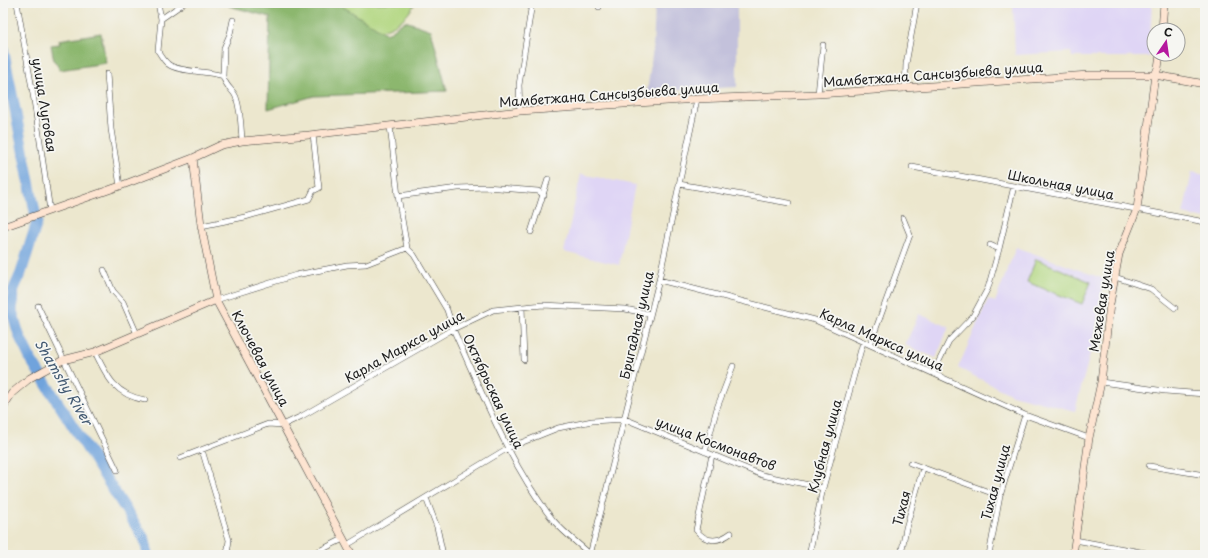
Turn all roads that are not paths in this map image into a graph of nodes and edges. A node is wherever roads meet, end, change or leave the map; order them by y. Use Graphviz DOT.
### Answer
graph roads {
  1 [pos="17,3"];
  2 [pos="158,3"];
  3 [pos="184,3"];
  4 [pos="532,3"];
  5 [pos="917,3"];
  6 [pos="1164,3"];
  7 [pos="161,19"];
  8 [pos="233,20"];
  9 [pos="1163,22"];
  10 [pos="823,45"];
  11 [pos="1159,62"];
  12 [pos="108,74"];
  13 [pos="1155,75"];
  14 [pos="223,76"];
  15 [pos="1205,84"];
  16 [pos="905,89"];
  17 [pos="818,94"];
  18 [pos="697,99"];
  19 [pos="520,111"];
  20 [pos="390,126"];
  21 [pos="313,135"];
  22 [pos="242,141"];
  23 [pos="193,158"];
  24 [pos="912,167"];
  25 [pos="548,178"];
  26 [pos="679,184"];
  27 [pos="120,186"];
  28 [pos="1014,186"];
  29 [pos="544,195"];
  30 [pos="398,196"];
  31 [pos="789,203"];
  32 [pos="1138,209"];
  33 [pos="47,212"];
  34 [pos="903,218"];
  35 [pos="1205,222"];
  36 [pos="201,226"];
  37 [pos="3,227"];
  38 [pos="531,232"];
  39 [pos="990,245"];
  40 [pos="407,248"];
  41 [pos="999,249"];
  42 [pos="104,270"];
  43 [pos="1115,277"];
  44 [pos="659,280"];
  45 [pos="216,300"];
  46 [pos="38,306"];
  47 [pos="522,307"];
  48 [pos="1175,308"];
  49 [pos="650,314"];
  50 [pos="453,329"];
  51 [pos="137,334"];
  52 [pos="863,342"];
  53 [pos="870,345"];
  54 [pos="96,352"];
  55 [pos="63,360"];
  56 [pos="524,360"];
  57 [pos="733,366"];
  58 [pos="933,373"];
  59 [pos="1101,382"];
  60 [pos="1205,394"];
  61 [pos="145,400"];
  62 [pos="3,407"];
  63 [pos="1025,415"];
  64 [pos="625,419"];
  65 [pos="283,425"];
  66 [pos="1089,438"];
  67 [pos="508,448"];
  68 [pos="202,450"];
  69 [pos="705,452"];
  70 [pos="712,455"];
  71 [pos="180,458"];
  72 [pos="910,463"];
  73 [pos="1150,466"];
  74 [pos="923,468"];
  75 [pos="117,470"];
  76 [pos="1205,475"];
  77 [pos="823,488"];
  78 [pos="1000,496"];
  79 [pos="426,498"];
  80 [pos="731,533"];
  81 [pos="1075,540"];
  82 [pos="345,542"];
  83 [pos="1114,547"];
  84 [pos="227,555"];
  85 [pos="311,555"];
  86 [pos="352,555"];
  87 [pos="443,555"];
  88 [pos="591,555"];
  89 [pos="809,555"];
  90 [pos="901,555"];
  91 [pos="989,555"];
  92 [pos="1073,555"];
  93 [pos="1114,555"];
  94 [pos="1157,555"];
  1 -- 33 [label="street, улица Луговая"];
  2 -- 7 [label="street"];
  3 -- 7 [label="street"];
  4 -- 19 [label="street"];
  5 -- 16 [label="street"];
  6 -- 9 [label="main road"];
  7 -- 14 [label="street"];
  8 -- 14 [label="street"];
  10 -- 17 [label="street"];
  11 -- 13 [label="main road, Межевая улица"];
  12 -- 27 [label="street"];
  13 -- 15 [label="main road, Мамбетжана Сансызбыева улица"];
  13 -- 16 [label="main road, Мамбетжана Сансызбыева улица"];
  13 -- 32 [label="main road, Межевая улица"];
  14 -- 22 [label="street"];
  16 -- 17 [label="main road, Мамбетжана Сансызбыева улица"];
  17 -- 18 [label="main road, Мамбетжана Сансызбыева улица"];
  18 -- 19 [label="main road, Мамбетжана Сансызбыева улица"];
  18 -- 26 [label="street, Бригадная улица"];
  19 -- 20 [label="main road, Мамбетжана Сансызбыева улица"];
  20 -- 21 [label="main road, Мамбетжана Сансызбыева улица"];
  20 -- 30 [label="street, Октябрьская улица"];
  21 -- 22 [label="main road, Мамбетжана Сансызбыева улица"];
  21 -- 36 [label="street"];
  22 -- 23 [label="main road, Мамбетжана Сансызбыева улица"];
  23 -- 27 [label="main road, Мамбетжана Сансызбыева улица"];
  23 -- 36 [label="main road, Ключевая улица"];
  24 -- 28 [label="street, Школьная улица"];
  25 -- 29 [label="street"];
  26 -- 31 [label="street"];
  26 -- 44 [label="street, Бригадная улица"];
  27 -- 33 [label="main road, Мамбетжана Сансызбыева улица"];
  28 -- 32 [label="street, Школьная улица"];
  28 -- 41 [label="street"];
  29 -- 30 [label="street"];
  29 -- 38 [label="street"];
  30 -- 40 [label="street, Октябрьская улица"];
  32 -- 35 [label="street, Школьная улица"];
  32 -- 43 [label="main road, Межевая улица"];
  33 -- 37 [label="main road, Мамбетжана Сансызбыева улица"];
  34 -- 53 [label="street"];
  36 -- 45 [label="main road, Ключевая улица"];
  39 -- 41 [label="street"];
  40 -- 45 [label="street"];
  40 -- 50 [label="street, Октябрьская улица"];
  41 -- 58 [label="street"];
  42 -- 51 [label="street"];
  43 -- 48 [label="street"];
  43 -- 59 [label="main road, Межевая улица"];
  44 -- 49 [label="street, Бригадная улица"];
  44 -- 52 [label="street, Карла Маркса улица"];
  45 -- 51 [label="main road"];
  45 -- 65 [label="main road, Ключевая улица"];
  46 -- 55 [label="street"];
  47 -- 49 [label="street, Карла Маркса улица"];
  47 -- 50 [label="street, Карла Маркса улица"];
  47 -- 56 [label="street"];
  49 -- 64 [label="street, Бригадная улица"];
  50 -- 65 [label="street, Карла Маркса улица"];
  50 -- 67 [label="street, Октябрьская улица"];
  51 -- 54 [label="main road"];
  52 -- 53 [label="street, Карла Маркса улица"];
  52 -- 77 [label="street, Клубная улица"];
  53 -- 58 [label="street, Карла Маркса улица"];
  54 -- 55 [label="main road"];
  54 -- 61 [label="street"];
  55 -- 62 [label="main road"];
  55 -- 75 [label="street"];
  57 -- 69 [label="street"];
  58 -- 63 [label="street, Карла Маркса улица"];
  59 -- 60 [label="street"];
  59 -- 66 [label="main road, Межевая улица"];
  63 -- 66 [label="street, Карла Маркса улица"];
  63 -- 78 [label="street, Тихая улица"];
  64 -- 67 [label="street"];
  64 -- 69 [label="street, улица Космонавтов"];
  64 -- 88 [label="street, Бригадная улица"];
  65 -- 68 [label="street, Карла Маркса улица"];
  65 -- 82 [label="main road, Ключевая улица"];
  66 -- 81 [label="main road, Межевая улица"];
  67 -- 79 [label="street"];
  67 -- 88 [label="street, Октябрьская улица"];
  68 -- 71 [label="street, Карла Маркса улица"];
  68 -- 84 [label="street"];
  69 -- 70 [label="street, улица Космонавтов"];
  70 -- 77 [label="street, улица Космонавтов"];
  70 -- 80 [label="street"];
  72 -- 74 [label="street"];
  73 -- 76 [label="street"];
  74 -- 78 [label="street"];
  74 -- 90 [label="street, Тихая"];
  77 -- 89 [label="street, Клубная улица"];
  78 -- 91 [label="street, Тихая улица"];
  79 -- 82 [label="street"];
  79 -- 87 [label="street"];
  81 -- 83 [label="street"];
  81 -- 92 [label="main road, Межевая улица"];
  82 -- 85 [label="street"];
  82 -- 86 [label="main road, Ключевая улица"];
  83 -- 93 [label="street"];
  83 -- 94 [label="street"];
}
